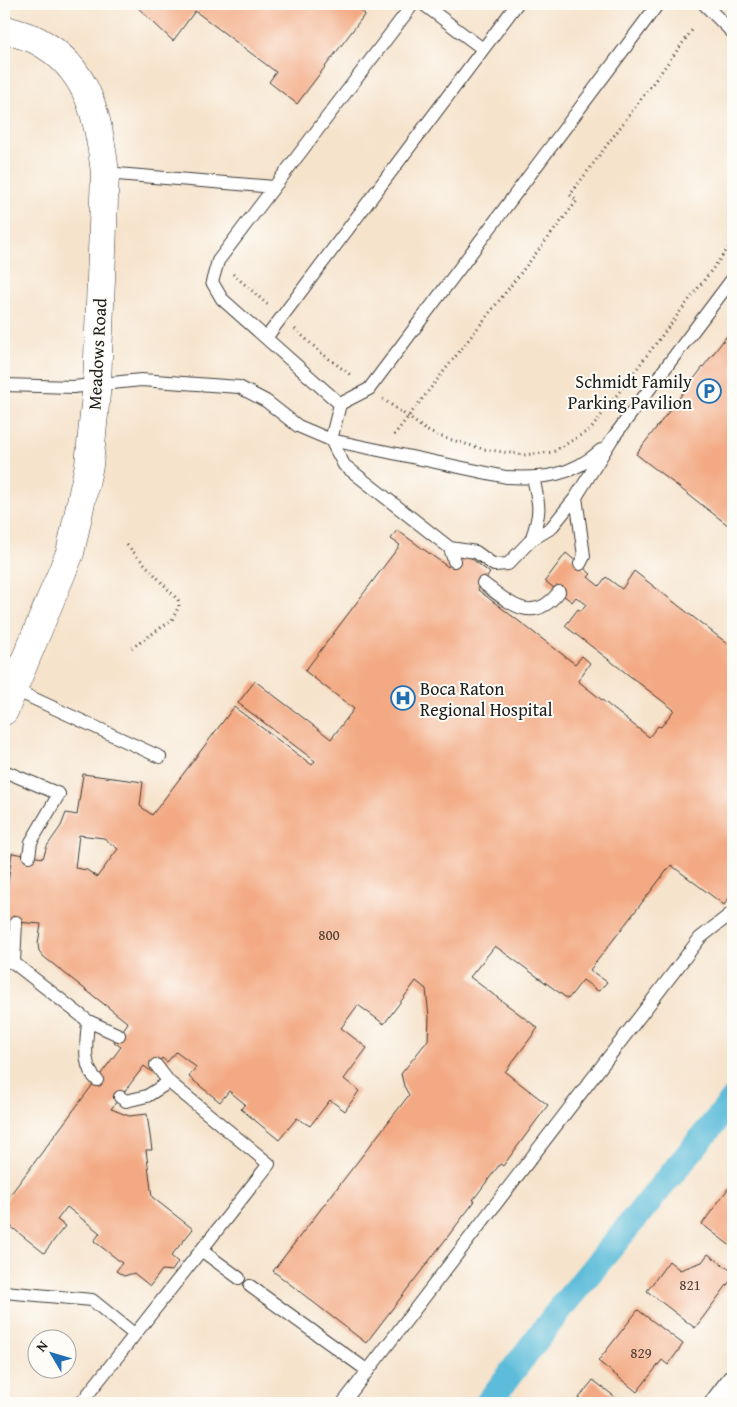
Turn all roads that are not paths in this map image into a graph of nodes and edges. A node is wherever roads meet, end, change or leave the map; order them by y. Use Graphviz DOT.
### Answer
graph roads {
  1 [pos="413,4"];
  2 [pos="423,4"];
  3 [pos="518,4"];
  4 [pos="658,4"];
  5 [pos="704,4"];
  6 [pos="4,29"];
  7 [pos="733,33"];
  8 [pos="483,49"];
  9 [pos="105,173"];
  10 [pos="274,187"];
  11 [pos="731,285"];
  12 [pos="266,338"];
  13 [pos="97,384"];
  14 [pos="4,385"];
  15 [pos="340,404"];
  16 [pos="612,439"];
  17 [pos="331,440"];
  18 [pos="533,478"];
  19 [pos="576,497"];
  20 [pos="531,540"];
  21 [pos="580,564"];
  22 [pos="483,583"];
  23 [pos="559,592"];
  24 [pos="8,700"];
  25 [pos="160,757"];
  26 [pos="4,771"];
  27 [pos="29,856"];
  28 [pos="733,912"];
  29 [pos="16,922"];
  30 [pos="9,962"];
  31 [pos="88,1021"];
  32 [pos="119,1035"];
  33 [pos="156,1066"];
  34 [pos="97,1080"];
  35 [pos="169,1082"];
  36 [pos="120,1097"];
  37 [pos="201,1250"];
  38 [pos="239,1278"];
  39 [pos="250,1286"];
  40 [pos="4,1292"];
  41 [pos="134,1334"];
  42 [pos="368,1371"];
  43 [pos="733,1382"];
  44 [pos="81,1403"];
  45 [pos="343,1403"];
  46 [pos="717,1403"];
  1 -- 10 [label="lane"];
  2 -- 8 [label="lane"];
  3 -- 8 [label="lane"];
  4 -- 15 [label="lane"];
  5 -- 7 [label="lane"];
  6 -- 9 [label="street, Meadows Road"];
  8 -- 12 [label="lane"];
  9 -- 10 [label="lane"];
  9 -- 13 [label="street, Meadows Road"];
  10 -- 12 [label="lane"];
  11 -- 16 [label="lane"];
  12 -- 15 [label="lane"];
  13 -- 14 [label="lane"];
  13 -- 17 [label="lane"];
  13 -- 24 [label="street, Meadows Road"];
  15 -- 17 [label="lane"];
  16 -- 18 [label="lane"];
  16 -- 19 [label="lane"];
  17 -- 18 [label="lane"];
  17 -- 20 [label="lane"];
  18 -- 20 [label="lane"];
  19 -- 20 [label="lane"];
  19 -- 21 [label="lane"];
  22 -- 23 [label="lane"];
  24 -- 25 [label="lane"];
  26 -- 27 [label="lane"];
  28 -- 42 [label="lane"];
  29 -- 30 [label="lane"];
  30 -- 31 [label="lane"];
  31 -- 32 [label="lane"];
  31 -- 34 [label="lane"];
  33 -- 35 [label="lane"];
  35 -- 36 [label="lane"];
  35 -- 37 [label="lane"];
  37 -- 38 [label="lane"];
  37 -- 41 [label="lane"];
  39 -- 42 [label="lane"];
  40 -- 41 [label="lane"];
  41 -- 44 [label="lane"];
  42 -- 45 [label="lane"];
  43 -- 46 [label="street"];
}
